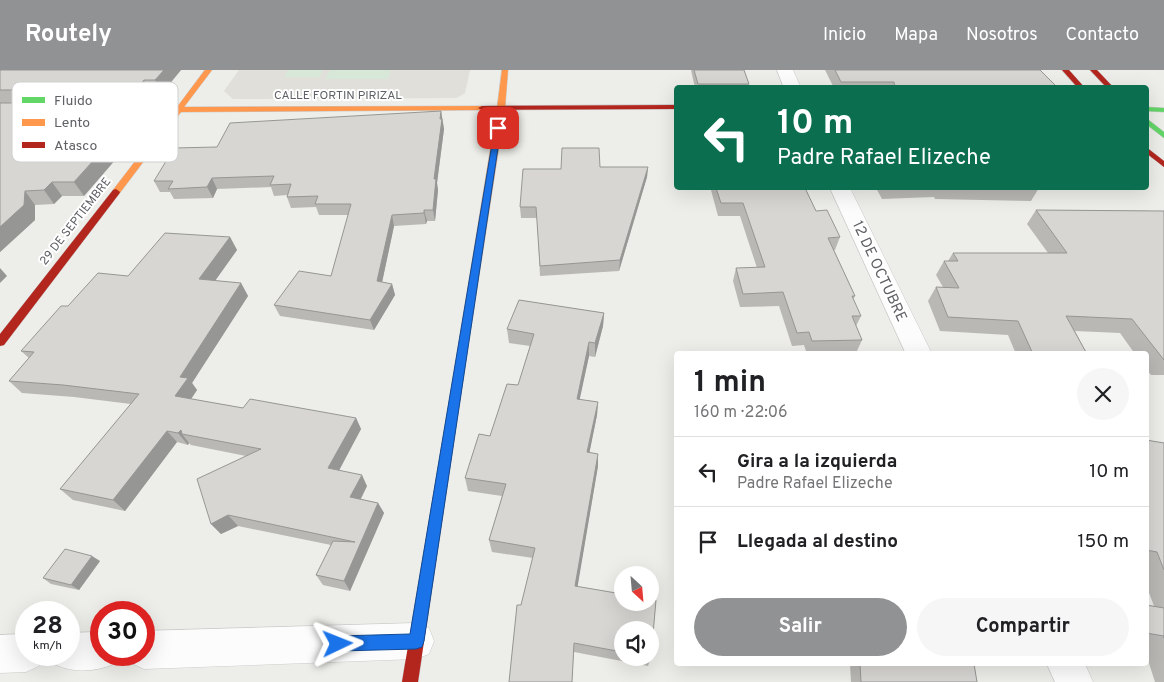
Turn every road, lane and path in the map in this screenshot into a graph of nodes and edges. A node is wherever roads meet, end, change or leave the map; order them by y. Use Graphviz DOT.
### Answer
graph roads {
  1 [pos="210,70"];
  2 [pos="505,70"];
  3 [pos="785,70"];
  4 [pos="1065,70"];
  5 [pos="1093,70"];
  6 [pos="792,85"];
  7 [pos="1079,85"];
  8 [pos="1108,85"];
  9 [pos="674,107"];
  10 [pos="501,108"];
  11 [pos="1149,109"];
  12 [pos="178,110"];
  13 [pos="1164,110"];
  14 [pos="1149,123"];
  15 [pos="1164,136"];
  16 [pos="1149,151"];
  17 [pos="138,162"];
  18 [pos="1164,165"];
  19 [pos="841,190"];
  20 [pos="0,342"];
  21 [pos="918,351"];
  22 [pos="416,641"];
  23 [pos="155,650"];
  24 [pos="15,653"];
  25 [pos="0,654"];
  26 [pos="1067,666"];
  27 [pos="410,682"];
  28 [pos="1074,682"];
  1 -- 12 [label="street, 29 DE SEPTIEMBRE"];
  2 -- 10 [label="street"];
  3 -- 6 [label="street"];
  4 -- 7 [label="street"];
  5 -- 8 [label="street"];
  9 -- 10 [label="street, CALLE FORTIN PIRIZAL"];
  10 -- 12 [label="street, CALLE FORTIN PIRIZAL"];
  10 -- 22 [label="street"];
  11 -- 13 [label="street"];
  14 -- 15 [label="street"];
  16 -- 18 [label="street"];
  17 -- 20 [label="street, 29 DE SEPTIEMBRE"];
  19 -- 21 [label="street, 12 DE OCTUBRE"];
  22 -- 23 [label="street"];
  22 -- 27 [label="street"];
  24 -- 25 [label="street"];
  26 -- 28 [label="street"];
}
